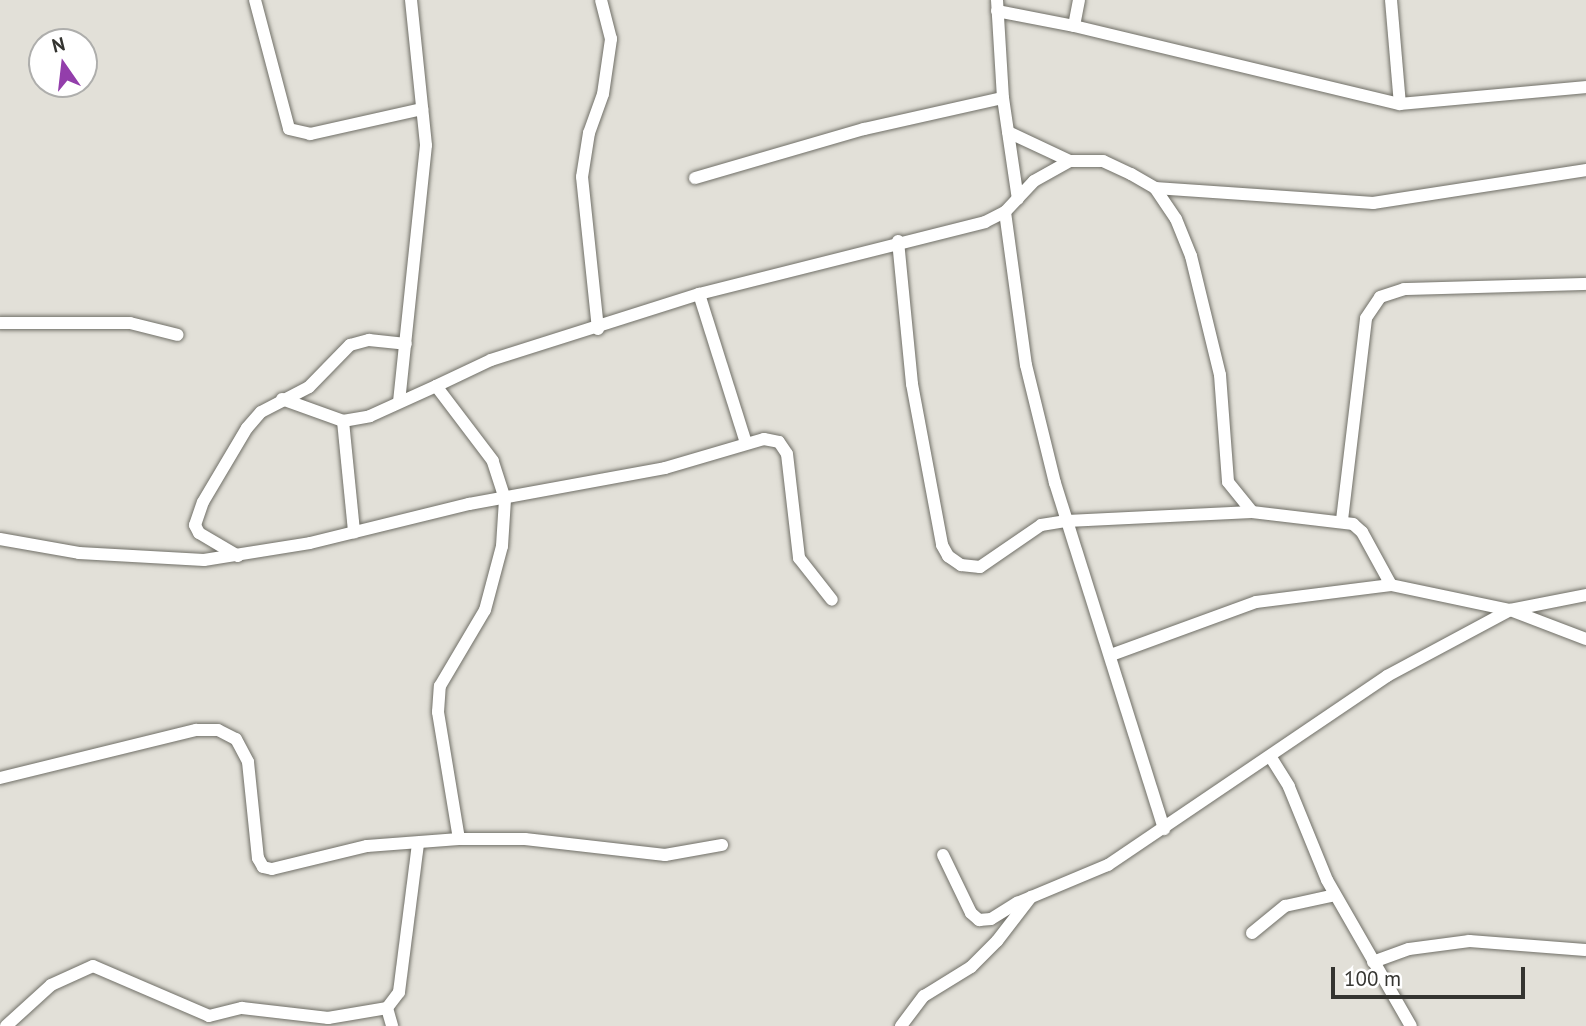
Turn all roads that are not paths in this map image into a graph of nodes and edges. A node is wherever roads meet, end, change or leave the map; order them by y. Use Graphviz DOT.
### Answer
graph roads {
  1 [pos="255,0"];
  2 [pos="411,0"];
  3 [pos="601,0"];
  4 [pos="1079,0"];
  5 [pos="1391,0"];
  6 [pos="997,6"];
  7 [pos="1074,26"];
  8 [pos="1586,87"];
  9 [pos="1003,98"];
  10 [pos="1400,104"];
  11 [pos="422,109"];
  12 [pos="1008,132"];
  13 [pos="1070,161"];
  14 [pos="1586,170"];
  15 [pos="695,178"];
  16 [pos="1155,188"];
  17 [pos="1018,199"];
  18 [pos="1005,212"];
  19 [pos="898,241"];
  20 [pos="1586,284"];
  21 [pos="699,294"];
  22 [pos="0,323"];
  23 [pos="598,329"];
  24 [pos="178,335"];
  25 [pos="406,344"];
  26 [pos="436,386"];
  27 [pos="282,399"];
  28 [pos="399,402"];
  29 [pos="343,421"];
  30 [pos="746,443"];
  31 [pos="505,499"];
  32 [pos="1252,512"];
  33 [pos="1342,520"];
  34 [pos="1067,521"];
  35 [pos="354,532"];
  36 [pos="0,539"];
  37 [pos="238,556"];
  38 [pos="1391,585"];
  39 [pos="1586,595"];
  40 [pos="832,600"];
  41 [pos="1510,610"];
  42 [pos="1586,639"];
  43 [pos="1111,655"];
  44 [pos="1270,756"];
  45 [pos="0,778"];
  46 [pos="1164,829"];
  47 [pos="459,839"];
  48 [pos="418,843"];
  49 [pos="722,845"];
  50 [pos="943,855"];
  51 [pos="1335,895"];
  52 [pos="1031,897"];
  53 [pos="1252,933"];
  54 [pos="1586,950"];
  55 [pos="1373,962"];
  56 [pos="387,1008"];
  57 [pos="6,1026"];
  58 [pos="392,1026"];
  59 [pos="901,1026"];
  60 [pos="1410,1026"];
  1 -- 11 [label="street"];
  2 -- 11 [label="street"];
  3 -- 23 [label="street"];
  4 -- 7 [label="street"];
  5 -- 10 [label="street"];
  6 -- 7 [label="street"];
  6 -- 9 [label="street"];
  7 -- 10 [label="street"];
  8 -- 10 [label="street"];
  9 -- 12 [label="street"];
  9 -- 15 [label="street"];
  11 -- 25 [label="street"];
  12 -- 13 [label="street"];
  12 -- 17 [label="street"];
  13 -- 16 [label="street"];
  13 -- 17 [label="street"];
  14 -- 16 [label="street"];
  16 -- 32 [label="street"];
  17 -- 18 [label="street"];
  18 -- 19 [label="street"];
  18 -- 34 [label="street"];
  19 -- 21 [label="street"];
  19 -- 34 [label="street"];
  20 -- 33 [label="street"];
  21 -- 23 [label="street"];
  21 -- 30 [label="street"];
  22 -- 24 [label="street"];
  23 -- 26 [label="street"];
  25 -- 27 [label="street"];
  25 -- 28 [label="street"];
  26 -- 28 [label="street"];
  26 -- 31 [label="street"];
  27 -- 29 [label="street"];
  27 -- 37 [label="street"];
  28 -- 29 [label="street"];
  29 -- 35 [label="street"];
  30 -- 31 [label="street"];
  30 -- 40 [label="street"];
  31 -- 35 [label="street"];
  31 -- 47 [label="street"];
  32 -- 33 [label="street"];
  32 -- 34 [label="street"];
  33 -- 38 [label="street"];
  34 -- 43 [label="street"];
  35 -- 37 [label="street"];
  36 -- 37 [label="street"];
  38 -- 41 [label="street"];
  38 -- 43 [label="street"];
  39 -- 41 [label="street"];
  41 -- 42 [label="street"];
  41 -- 44 [label="street"];
  43 -- 46 [label="street"];
  44 -- 46 [label="street"];
  44 -- 51 [label="street"];
  45 -- 48 [label="street"];
  46 -- 52 [label="street"];
  47 -- 48 [label="street"];
  47 -- 49 [label="street"];
  48 -- 56 [label="street"];
  50 -- 52 [label="street"];
  51 -- 53 [label="street"];
  51 -- 55 [label="street"];
  52 -- 59 [label="street"];
  54 -- 55 [label="street"];
  55 -- 60 [label="street"];
  56 -- 57 [label="street"];
  56 -- 58 [label="street"];
}
